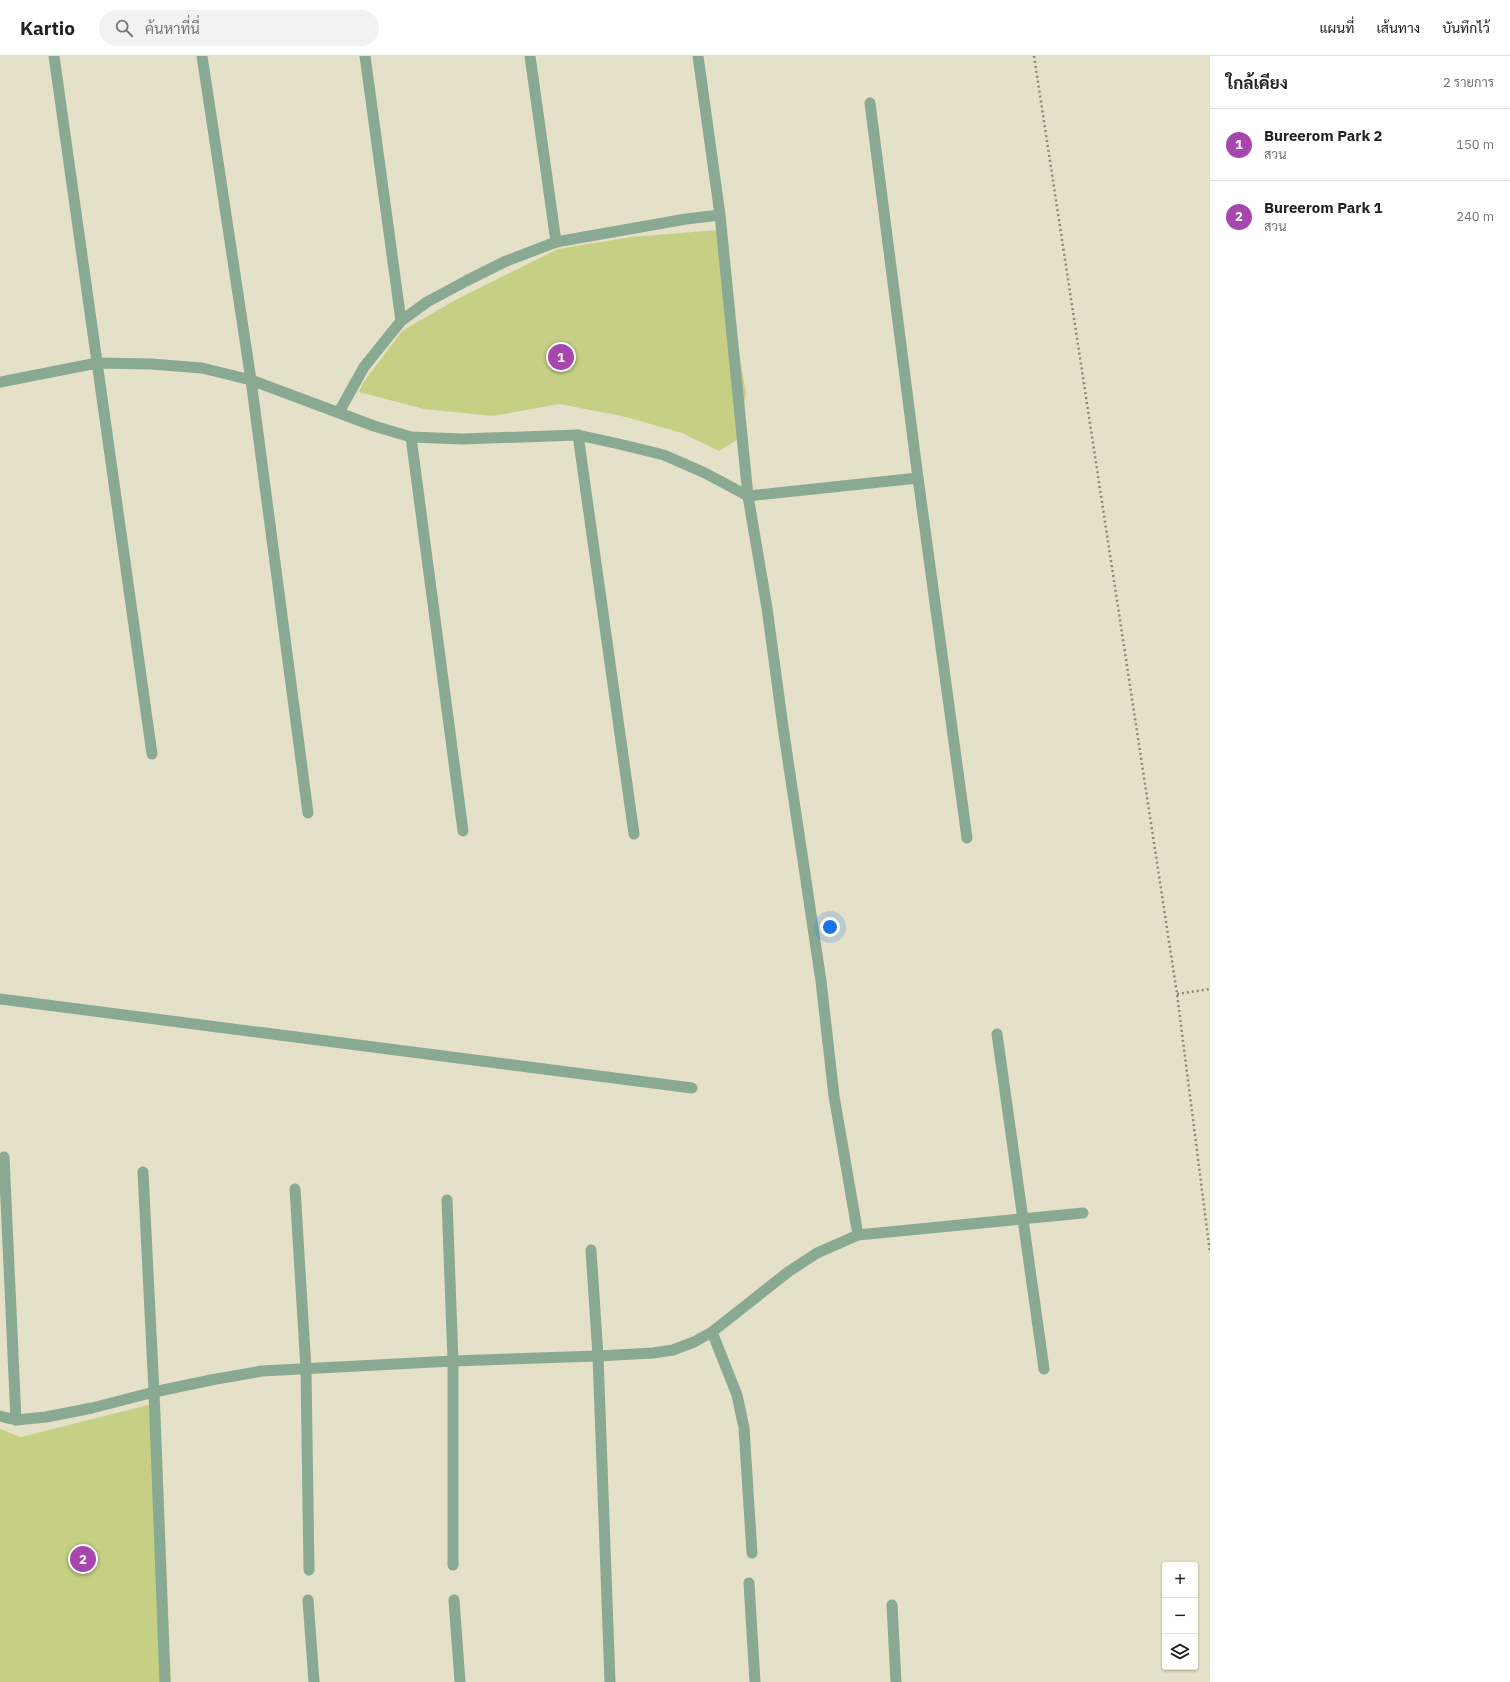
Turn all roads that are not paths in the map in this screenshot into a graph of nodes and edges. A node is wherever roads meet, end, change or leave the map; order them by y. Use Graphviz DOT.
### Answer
graph roads {
  1 [pos="54,56"];
  2 [pos="202,56"];
  3 [pos="365,56"];
  4 [pos="530,56"];
  5 [pos="698,56"];
  6 [pos="870,103"];
  7 [pos="720,215"];
  8 [pos="556,242"];
  9 [pos="401,321"];
  10 [pos="97,363"];
  11 [pos="251,380"];
  12 [pos="0,382"];
  13 [pos="339,412"];
  14 [pos="578,435"];
  15 [pos="411,437"];
  16 [pos="918,478"];
  17 [pos="748,496"];
  18 [pos="152,754"];
  19 [pos="308,813"];
  20 [pos="463,831"];
  21 [pos="634,834"];
  22 [pos="967,838"];
  23 [pos="0,999"];
  24 [pos="997,1034"];
  25 [pos="692,1088"];
  26 [pos="4,1158"];
  27 [pos="143,1172"];
  28 [pos="295,1189"];
  29 [pos="447,1200"];
  30 [pos="1083,1212"];
  31 [pos="1023,1218"];
  32 [pos="858,1235"];
  33 [pos="591,1250"];
  34 [pos="712,1332"];
  35 [pos="598,1356"];
  36 [pos="453,1361"];
  37 [pos="306,1369"];
  38 [pos="1044,1369"];
  39 [pos="154,1392"];
  40 [pos="0,1416"];
  41 [pos="16,1420"];
  42 [pos="752,1553"];
  43 [pos="454,1565"];
  44 [pos="309,1570"];
  45 [pos="749,1583"];
  46 [pos="308,1600"];
  47 [pos="454,1600"];
  48 [pos="892,1605"];
  49 [pos="165,1682"];
  50 [pos="314,1682"];
  51 [pos="460,1682"];
  52 [pos="610,1682"];
  53 [pos="755,1682"];
  54 [pos="896,1682"];
  1 -- 10 [label="street"];
  2 -- 11 [label="street"];
  3 -- 9 [label="street"];
  4 -- 8 [label="street"];
  5 -- 7 [label="street"];
  6 -- 16 [label="street"];
  7 -- 8 [label="street"];
  7 -- 17 [label="street"];
  8 -- 9 [label="street"];
  9 -- 13 [label="street"];
  10 -- 11 [label="street"];
  10 -- 12 [label="street"];
  10 -- 18 [label="street"];
  11 -- 13 [label="street"];
  11 -- 19 [label="street"];
  13 -- 15 [label="street"];
  14 -- 15 [label="street"];
  14 -- 17 [label="street"];
  14 -- 21 [label="street"];
  15 -- 20 [label="street"];
  16 -- 17 [label="street"];
  16 -- 22 [label="street"];
  17 -- 32 [label="street"];
  23 -- 25 [label="street"];
  24 -- 31 [label="street"];
  26 -- 41 [label="street"];
  27 -- 39 [label="street"];
  28 -- 37 [label="street"];
  29 -- 36 [label="street"];
  30 -- 31 [label="street"];
  31 -- 32 [label="street"];
  31 -- 38 [label="street"];
  32 -- 34 [label="street"];
  33 -- 35 [label="street"];
  34 -- 35 [label="street"];
  34 -- 42 [label="street"];
  35 -- 36 [label="street"];
  35 -- 52 [label="street"];
  36 -- 37 [label="street"];
  36 -- 43 [label="street"];
  37 -- 39 [label="street"];
  37 -- 44 [label="street"];
  39 -- 41 [label="street"];
  39 -- 49 [label="street"];
  40 -- 41 [label="street"];
  45 -- 53 [label="street"];
  46 -- 50 [label="street"];
  47 -- 51 [label="street"];
  48 -- 54 [label="street"];
}
